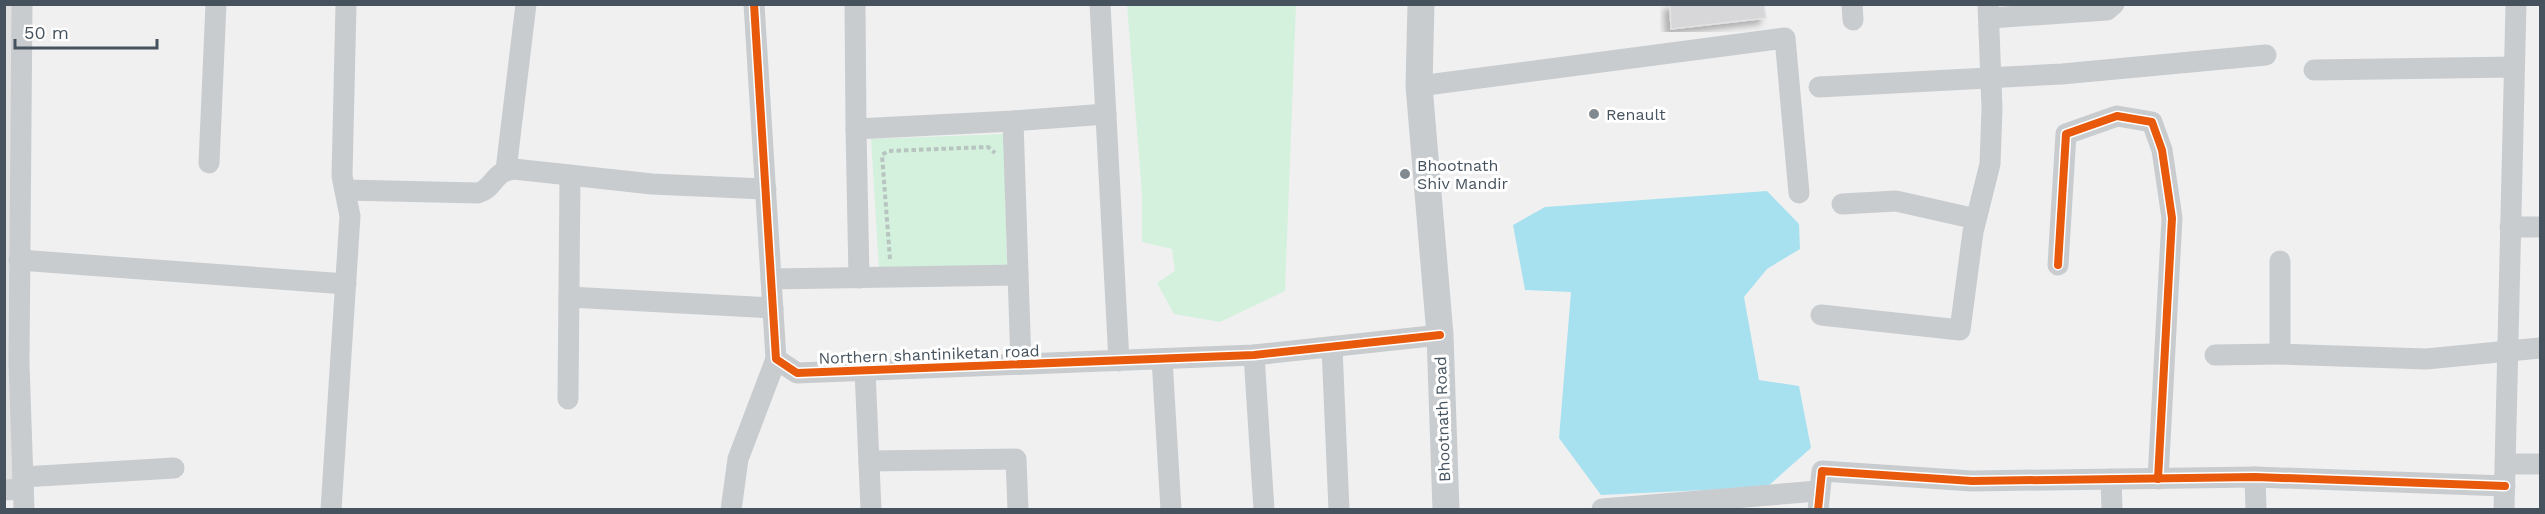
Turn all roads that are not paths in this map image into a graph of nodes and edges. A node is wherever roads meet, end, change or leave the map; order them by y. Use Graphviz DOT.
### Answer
graph roads {
  1 [pos="22,4"];
  2 [pos="216,4"];
  3 [pos="346,4"];
  4 [pos="526,4"];
  5 [pos="754,4"];
  6 [pos="855,4"];
  7 [pos="1100,4"];
  8 [pos="1421,4"];
  9 [pos="2114,4"];
  10 [pos="2516,4"];
  11 [pos="1989,11"];
  12 [pos="2266,55"];
  13 [pos="2514,67"];
  14 [pos="2314,70"];
  15 [pos="1990,78"];
  16 [pos="1419,86"];
  17 [pos="1819,87"];
  18 [pos="1106,114"];
  19 [pos="1013,122"];
  20 [pos="855,129"];
  21 [pos="209,163"];
  22 [pos="506,170"];
  23 [pos="570,175"];
  24 [pos="766,189"];
  25 [pos="345,190"];
  26 [pos="1799,194"];
  27 [pos="1842,204"];
  28 [pos="1976,219"];
  29 [pos="2510,227"];
  30 [pos="2541,227"];
  31 [pos="19,260"];
  32 [pos="2280,261"];
  33 [pos="2058,266"];
  34 [pos="1018,275"];
  35 [pos="859,278"];
  36 [pos="771,279"];
  37 [pos="346,284"];
  38 [pos="569,297"];
  39 [pos="773,308"];
  40 [pos="1821,315"];
  41 [pos="1440,335"];
  42 [pos="1332,347"];
  43 [pos="2541,348"];
  44 [pos="2508,350"];
  45 [pos="2280,354"];
  46 [pos="1254,355"];
  47 [pos="2215,355"];
  48 [pos="776,359"];
  49 [pos="1162,359"];
  50 [pos="1119,361"];
  51 [pos="1021,364"];
  52 [pos="865,370"];
  53 [pos="568,399"];
  54 [pos="869,461"];
  55 [pos="2505,464"];
  56 [pos="2541,464"];
  57 [pos="174,468"];
  58 [pos="2255,477"];
  59 [pos="2111,479"];
  60 [pos="2158,479"];
  61 [pos="2505,486"];
  62 [pos="19,491"];
  63 [pos="1818,500"];
  64 [pos="1602,509"];
  65 [pos="331,510"];
  66 [pos="731,510"];
  67 [pos="871,510"];
  68 [pos="1018,510"];
  69 [pos="1171,510"];
  70 [pos="1264,510"];
  71 [pos="1338,510"];
  72 [pos="1446,510"];
  73 [pos="2112,510"];
  74 [pos="2256,510"];
  75 [pos="2504,510"];
  1 -- 31 [label="street"];
  2 -- 21 [label="street"];
  3 -- 25 [label="street"];
  4 -- 22 [label="street"];
  5 -- 24 [label="street"];
  6 -- 20 [label="street"];
  7 -- 18 [label="street"];
  8 -- 16 [label="street, Bhootnath Road"];
  9 -- 11 [label="street"];
  10 -- 13 [label="street"];
  11 -- 15 [label="street"];
  12 -- 15 [label="street"];
  13 -- 14 [label="street"];
  13 -- 29 [label="street"];
  15 -- 17 [label="street"];
  15 -- 28 [label="street"];
  16 -- 26 [label="street"];
  16 -- 41 [label="street, Bhootnath Road"];
  18 -- 19 [label="street"];
  18 -- 50 [label="street"];
  19 -- 20 [label="street"];
  19 -- 34 [label="street"];
  20 -- 35 [label="street"];
  22 -- 23 [label="street"];
  22 -- 25 [label="street"];
  23 -- 24 [label="street"];
  23 -- 38 [label="street"];
  24 -- 36 [label="street"];
  25 -- 37 [label="street"];
  27 -- 28 [label="street"];
  28 -- 40 [label="street"];
  29 -- 30 [label="street"];
  29 -- 44 [label="street"];
  31 -- 37 [label="street"];
  31 -- 62 [label="street"];
  32 -- 45 [label="street"];
  33 -- 60 [label="street"];
  34 -- 35 [label="street"];
  34 -- 51 [label="street"];
  35 -- 36 [label="street"];
  36 -- 39 [label="street"];
  37 -- 65 [label="street"];
  38 -- 39 [label="street"];
  38 -- 53 [label="street"];
  39 -- 48 [label="street"];
  41 -- 42 [label="street, Northern shantiniketan road"];
  41 -- 72 [label="street, Bhootnath Road"];
  42 -- 46 [label="street, Northern shantiniketan road"];
  42 -- 71 [label="street"];
  43 -- 44 [label="street"];
  44 -- 45 [label="street"];
  44 -- 55 [label="street"];
  45 -- 47 [label="street"];
  46 -- 49 [label="street, Northern shantiniketan road"];
  46 -- 70 [label="street"];
  48 -- 52 [label="street, Northern shantiniketan road"];
  48 -- 66 [label="street"];
  49 -- 50 [label="street, Northern shantiniketan road"];
  49 -- 69 [label="street"];
  50 -- 51 [label="street, Northern shantiniketan road"];
  51 -- 52 [label="street, Northern shantiniketan road"];
  52 -- 54 [label="street"];
  54 -- 67 [label="street"];
  54 -- 68 [label="street"];
  55 -- 56 [label="street"];
  55 -- 61 [label="street"];
  57 -- 62 [label="street"];
  58 -- 60 [label="street"];
  58 -- 61 [label="street"];
  58 -- 74 [label="street"];
  59 -- 60 [label="street"];
  59 -- 63 [label="street"];
  59 -- 73 [label="street"];
  61 -- 75 [label="street"];
  63 -- 64 [label="street"];
}
